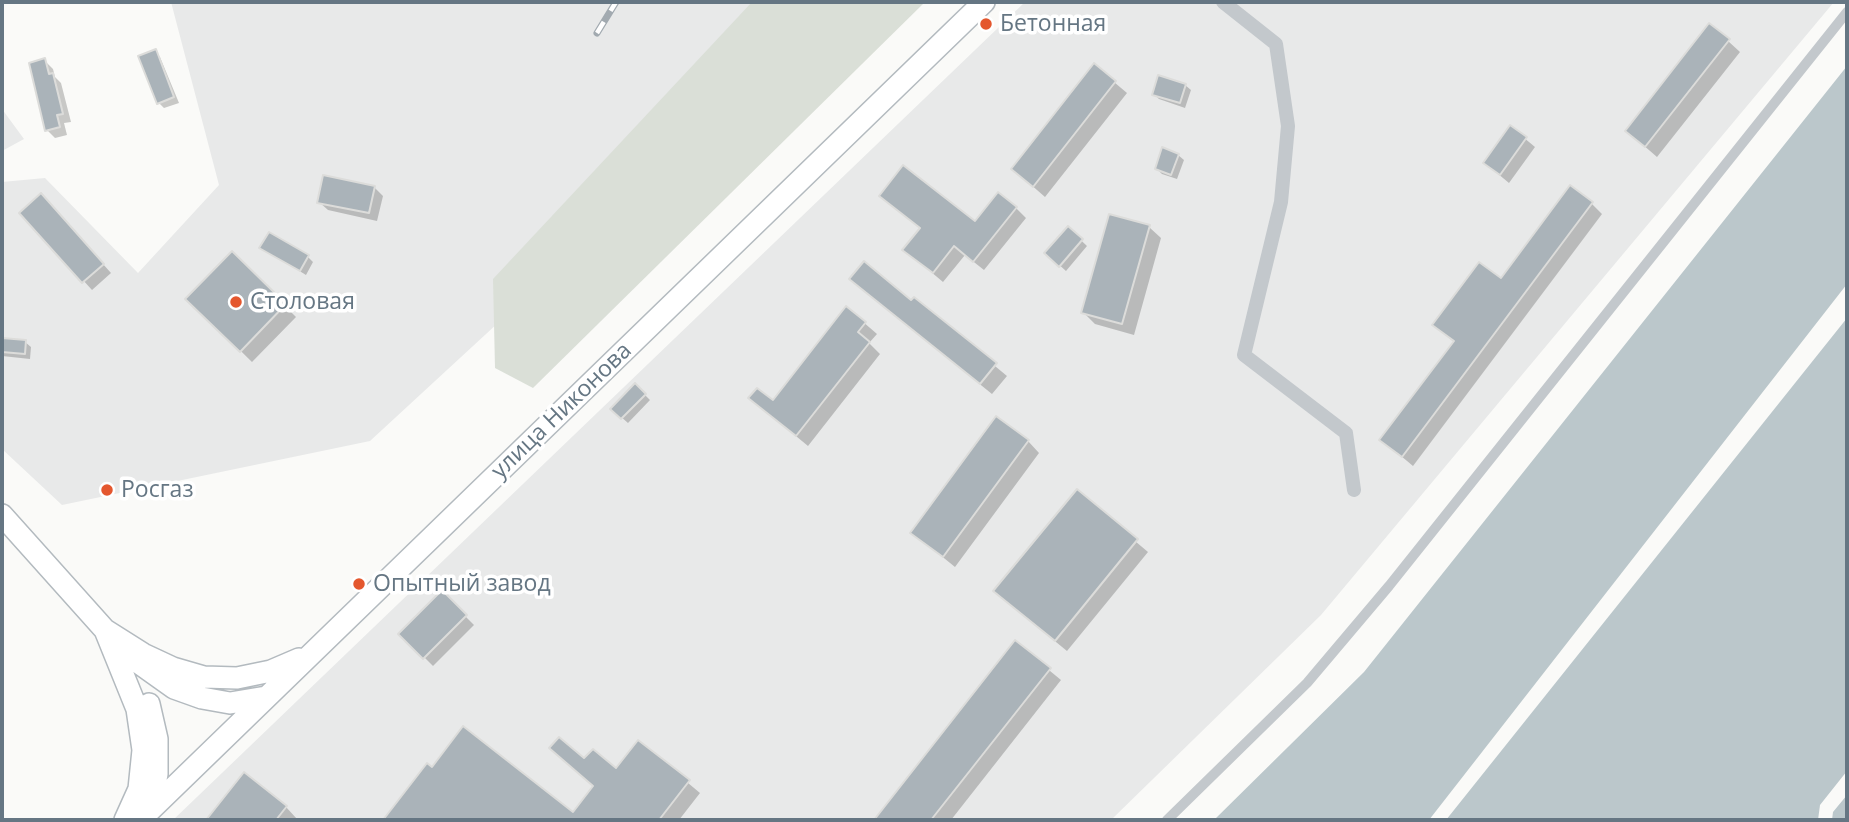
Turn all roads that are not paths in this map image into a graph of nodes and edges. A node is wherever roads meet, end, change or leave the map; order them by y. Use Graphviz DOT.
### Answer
graph roads {
  1 [pos="984,2"];
  2 [pos="1223,2"];
  3 [pos="1847,12"];
  4 [pos="1354,490"];
  5 [pos="2,515"];
  6 [pos="105,630"];
  7 [pos="308,656"];
  8 [pos="266,697"];
  9 [pos="145,816"];
  10 [pos="125,820"];
  11 [pos="1167,820"];
  1 -- 7 [label="main road, улица Никонова"];
  2 -- 4 [label="street"];
  3 -- 11 [label="street"];
  5 -- 6 [label="main road"];
  6 -- 7 [label="main road"];
  6 -- 8 [label="main road"];
  6 -- 9 [label="main road"];
  6 -- 10 [label="main road"];
  7 -- 8 [label="main road, улица Никонова"];
  8 -- 9 [label="main road, улица Никонова"];
}
